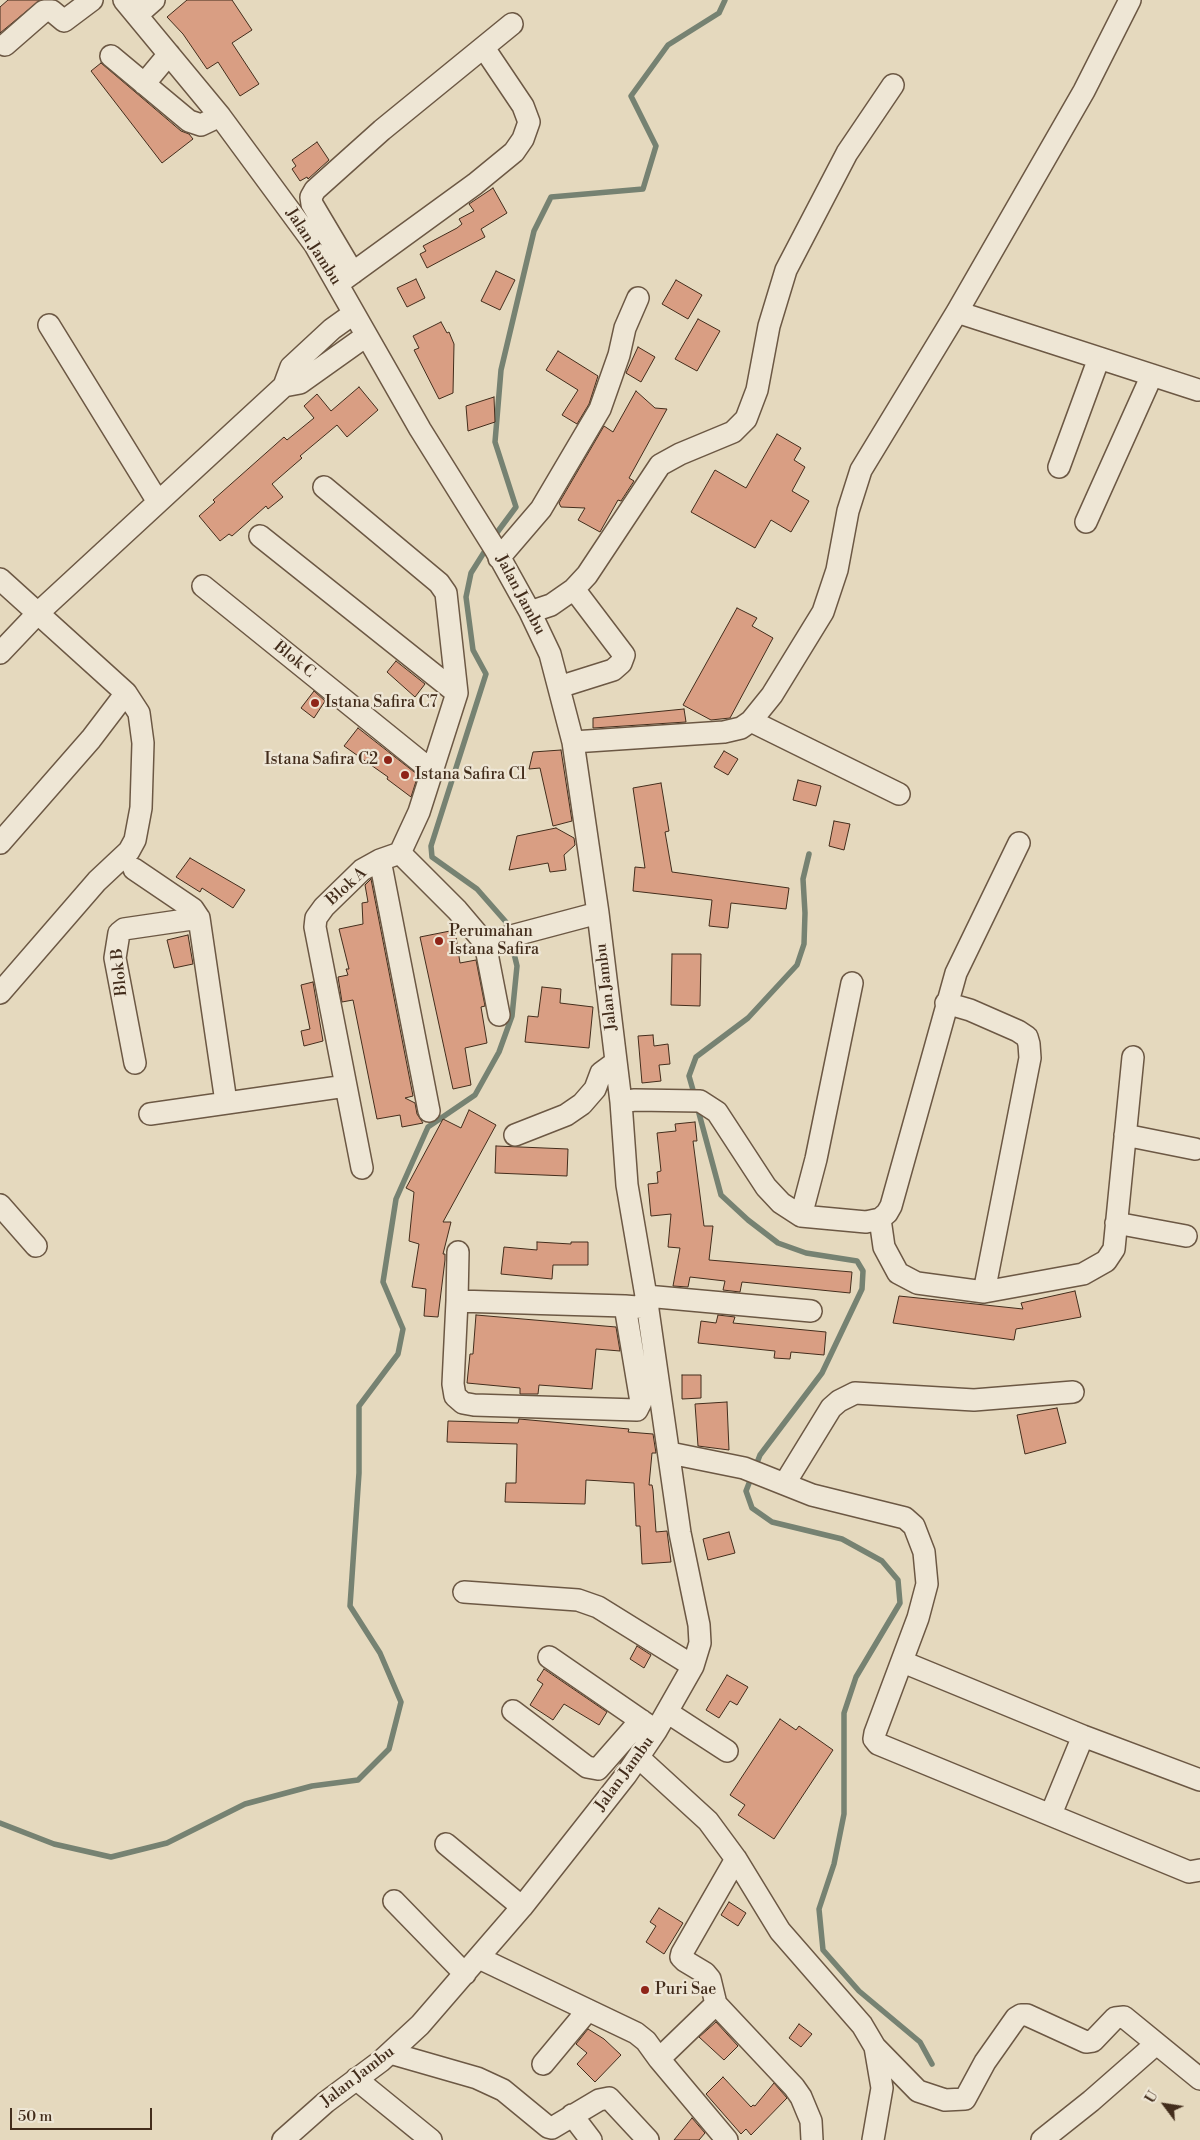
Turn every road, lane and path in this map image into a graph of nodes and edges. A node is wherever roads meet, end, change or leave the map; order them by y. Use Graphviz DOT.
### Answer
graph roads {
  1 [pos="92,0"];
  2 [pos="154,0"];
  3 [pos="1130,0"];
  4 [pos="130,7"];
  5 [pos="512,24"];
  6 [pos="5,45"];
  7 [pos="484,48"];
  8 [pos="169,54"];
  9 [pos="111,56"];
  10 [pos="144,84"];
  11 [pos="893,85"];
  12 [pos="220,116"];
  13 [pos="345,279"];
  14 [pos="638,298"];
  15 [pos="957,312"];
  16 [pos="353,314"];
  17 [pos="49,325"];
  18 [pos="366,336"];
  19 [pos="1099,358"];
  20 [pos="1152,375"];
  21 [pos="284,386"];
  22 [pos="1198,390"];
  23 [pos="1059,467"];
  24 [pos="324,487"];
  25 [pos="158,502"];
  26 [pos="1086,522"];
  27 [pos="260,536"];
  28 [pos="493,547"];
  29 [pos="0,579"];
  30 [pos="203,586"];
  31 [pos="574,589"];
  32 [pos="530,612"];
  33 [pos="38,613"];
  34 [pos="0,653"];
  35 [pos="559,687"];
  36 [pos="457,692"];
  37 [pos="126,693"];
  38 [pos="751,721"];
  39 [pos="573,742"];
  40 [pos="432,771"];
  41 [pos="899,794"];
  42 [pos="0,843"];
  43 [pos="1019,843"];
  44 [pos="400,853"];
  45 [pos="380,860"];
  46 [pos="134,869"];
  47 [pos="598,913"];
  48 [pos="199,918"];
  49 [pos="491,942"];
  50 [pos="852,983"];
  51 [pos="0,993"];
  52 [pos="946,1003"];
  53 [pos="499,1015"];
  54 [pos="1133,1056"];
  55 [pos="616,1062"];
  56 [pos="135,1063"];
  57 [pos="346,1086"];
  58 [pos="226,1102"];
  59 [pos="621,1102"];
  60 [pos="430,1111"];
  61 [pos="150,1114"];
  62 [pos="515,1135"];
  63 [pos="1125,1135"];
  64 [pos="1195,1149"];
  65 [pos="362,1168"];
  66 [pos="0,1205"];
  67 [pos="801,1216"];
  68 [pos="880,1219"];
  69 [pos="1116,1223"];
  70 [pos="1186,1236"];
  71 [pos="36,1246"];
  72 [pos="458,1252"];
  73 [pos="984,1292"];
  74 [pos="457,1301"];
  75 [pos="647,1302"];
  76 [pos="625,1306"];
  77 [pos="811,1311"];
  78 [pos="1073,1392"];
  79 [pos="670,1454"];
  80 [pos="776,1479"];
  81 [pos="464,1592"];
  82 [pos="549,1657"];
  83 [pos="902,1662"];
  84 [pos="693,1666"];
  85 [pos="513,1711"];
  86 [pos="667,1712"];
  87 [pos="648,1726"];
  88 [pos="1083,1736"];
  89 [pos="727,1751"];
  90 [pos="638,1757"];
  91 [pos="1200,1780"];
  92 [pos="1051,1814"];
  93 [pos="446,1844"];
  94 [pos="736,1858"];
  95 [pos="1200,1870"];
  96 [pos="394,1901"];
  97 [pos="522,1907"];
  98 [pos="479,1958"];
  99 [pos="465,1974"];
  100 [pos="716,2004"];
  101 [pos="588,2010"];
  102 [pos="1156,2044"];
  103 [pos="875,2047"];
  104 [pos="390,2053"];
  105 [pos="658,2059"];
  106 [pos="543,2064"];
  107 [pos="356,2079"];
  108 [pos="1200,2079"];
  109 [pos="572,2115"];
  110 [pos="283,2140"];
  111 [pos="431,2140"];
  112 [pos="592,2140"];
  113 [pos="648,2140"];
  114 [pos="726,2140"];
  115 [pos="812,2140"];
  116 [pos="872,2140"];
  117 [pos="1042,2140"];
  1 -- 6 [label="street"];
  2 -- 4 [label="street"];
  3 -- 15 [label="street"];
  4 -- 8 [label="street, Jalan Jambu"];
  5 -- 7 [label="street"];
  7 -- 13 [label="street"];
  7 -- 13 [label="street"];
  8 -- 10 [label="street"];
  8 -- 12 [label="street, Jalan Jambu"];
  9 -- 10 [label="street"];
  10 -- 12 [label="street"];
  11 -- 31 [label="street"];
  12 -- 13 [label="street, Jalan Jambu"];
  13 -- 16 [label="street, Jalan Jambu"];
  14 -- 28 [label="street"];
  15 -- 19 [label="street"];
  15 -- 38 [label="street"];
  16 -- 18 [label="street, Jalan Jambu"];
  16 -- 21 [label="street"];
  17 -- 25 [label="street"];
  18 -- 21 [label="street"];
  18 -- 28 [label="street, Jalan Jambu"];
  19 -- 20 [label="street"];
  19 -- 23 [label="street"];
  20 -- 22 [label="street"];
  20 -- 26 [label="street"];
  21 -- 25 [label="street"];
  24 -- 36 [label="street"];
  25 -- 33 [label="street"];
  27 -- 36 [label="street"];
  28 -- 32 [label="street, Jalan Jambu"];
  29 -- 33 [label="street"];
  30 -- 40 [label="street, Blok C"];
  31 -- 32 [label="street"];
  31 -- 35 [label="street"];
  32 -- 35 [label="street, Jalan Jambu"];
  33 -- 34 [label="street"];
  33 -- 37 [label="street"];
  35 -- 39 [label="street, Jalan Jambu"];
  36 -- 40 [label="street"];
  37 -- 42 [label="street"];
  37 -- 51 [label="street"];
  38 -- 39 [label="street"];
  38 -- 41 [label="street"];
  39 -- 47 [label="street, Jalan Jambu"];
  40 -- 44 [label="street"];
  43 -- 52 [label="street"];
  44 -- 45 [label="street"];
  44 -- 49 [label="street"];
  45 -- 57 [label="street, Blok A"];
  45 -- 60 [label="street, Blok A"];
  46 -- 48 [label="street"];
  47 -- 49 [label="street"];
  47 -- 55 [label="street, Jalan Jambu"];
  48 -- 56 [label="street, Blok B"];
  48 -- 58 [label="street"];
  49 -- 53 [label="street"];
  50 -- 67 [label="street"];
  52 -- 68 [label="street"];
  52 -- 73 [label="street"];
  54 -- 63 [label="street"];
  55 -- 59 [label="street, Jalan Jambu"];
  55 -- 62 [label="street"];
  57 -- 58 [label="street"];
  57 -- 65 [label="street, Blok A"];
  58 -- 61 [label="street"];
  59 -- 67 [label="street"];
  59 -- 75 [label="street, Jalan Jambu"];
  63 -- 64 [label="street"];
  63 -- 69 [label="street"];
  66 -- 71 [label="street"];
  67 -- 68 [label="street"];
  68 -- 73 [label="street"];
  69 -- 70 [label="street"];
  69 -- 73 [label="street"];
  72 -- 74 [label="street"];
  74 -- 76 [label="street"];
  74 -- 76 [label="street"];
  75 -- 76 [label="street"];
  75 -- 77 [label="street"];
  75 -- 79 [label="street, Jalan Jambu"];
  78 -- 80 [label="street"];
  79 -- 80 [label="street"];
  79 -- 84 [label="street, Jalan Jambu"];
  80 -- 83 [label="street"];
  81 -- 84 [label="street"];
  82 -- 87 [label="street"];
  83 -- 88 [label="street"];
  83 -- 92 [label="street"];
  84 -- 86 [label="street, Jalan Jambu"];
  85 -- 87 [label="street"];
  86 -- 87 [label="street, Jalan Jambu"];
  86 -- 89 [label="street"];
  87 -- 90 [label="street, Jalan Jambu"];
  88 -- 91 [label="street"];
  88 -- 92 [label="street"];
  90 -- 94 [label="street"];
  90 -- 97 [label="street, Jalan Jambu"];
  92 -- 95 [label="street"];
  93 -- 97 [label="street"];
  94 -- 100 [label="street"];
  94 -- 103 [label="street"];
  96 -- 99 [label="street"];
  97 -- 98 [label="street, Jalan Jambu"];
  98 -- 99 [label="street, Jalan Jambu"];
  98 -- 101 [label="street"];
  99 -- 104 [label="street, Jalan Jambu"];
  100 -- 105 [label="street"];
  100 -- 115 [label="street"];
  101 -- 105 [label="street"];
  101 -- 106 [label="street"];
  102 -- 103 [label="street"];
  102 -- 108 [label="street"];
  102 -- 117 [label="street"];
  103 -- 116 [label="street"];
  104 -- 107 [label="street, Jalan Jambu"];
  104 -- 109 [label="street"];
  105 -- 114 [label="street"];
  107 -- 110 [label="street, Jalan Jambu"];
  107 -- 111 [label="street"];
  109 -- 112 [label="street"];
  109 -- 113 [label="street"];
}
